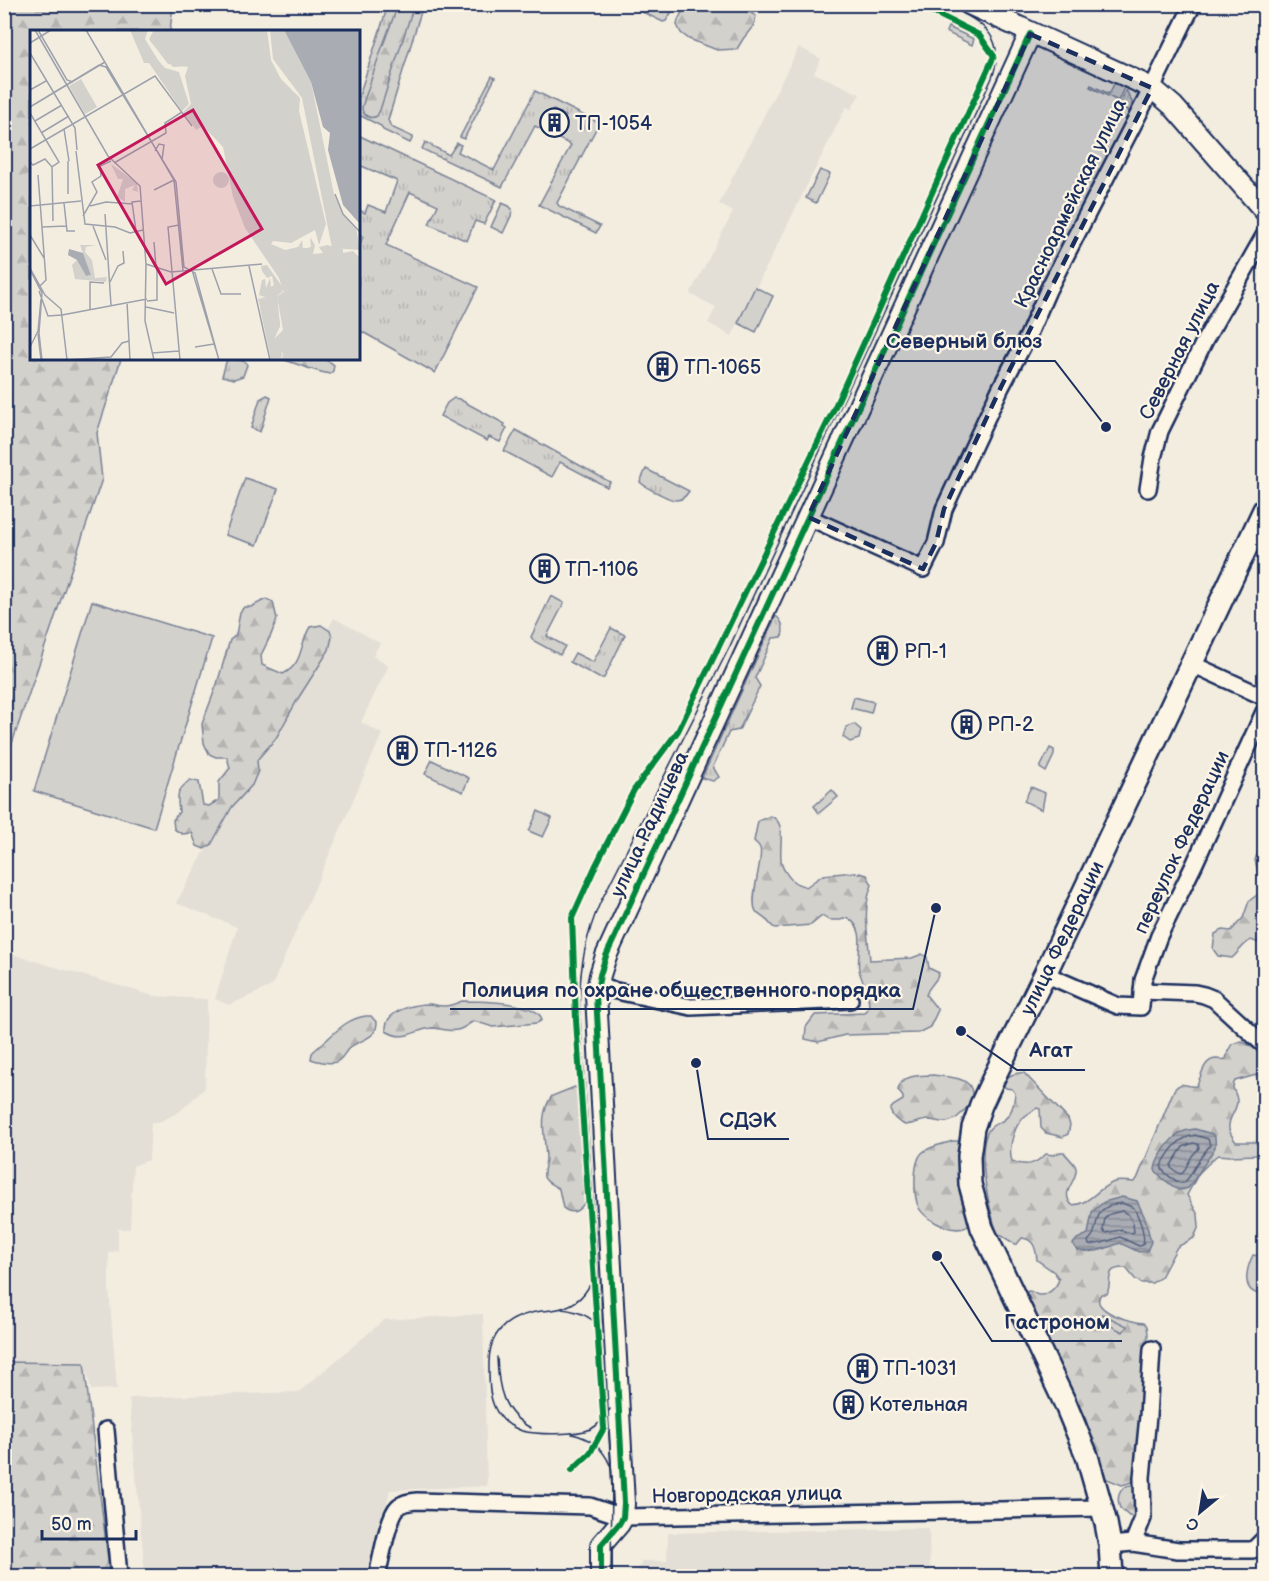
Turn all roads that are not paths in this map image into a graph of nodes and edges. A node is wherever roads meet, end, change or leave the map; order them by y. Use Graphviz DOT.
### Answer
graph roads {
  1 [pos="969,4"];
  2 [pos="1192,4"];
  3 [pos="1030,34"];
  4 [pos="1152,88"];
  5 [pos="1264,210"];
  6 [pos="1264,236"];
  7 [pos="1149,489"];
  8 [pos="1264,510"];
  9 [pos="808,517"];
  10 [pos="1192,664"];
  11 [pos="1264,697"];
  12 [pos="1264,712"];
  13 [pos="1045,974"];
  14 [pos="598,987"];
  15 [pos="1142,991"];
  16 [pos="850,1000"];
  17 [pos="1264,1045"];
  18 [pos="1152,1349"];
  19 [pos="106,1430"];
  20 [pos="1102,1508"];
  21 [pos="623,1517"];
  22 [pos="1264,1539"];
  23 [pos="1133,1543"];
  24 [pos="1110,1545"];
  25 [pos="119,1576"];
  26 [pos="377,1576"];
  27 [pos="601,1576"];
  28 [pos="1112,1576"];
  1 -- 3 [label="street"];
  2 -- 4 [label="street, Красноармейская улица"];
  3 -- 4 [label="street"];
  3 -- 9 [label="street, улица Радищева"];
  4 -- 5 [label="street"];
  4 -- 9 [label="street, Красноармейская улица"];
  6 -- 7 [label="street, Северная улица"];
  8 -- 10 [label="main road, улица Федерации"];
  9 -- 14 [label="street, улица Радищева"];
  10 -- 11 [label="street"];
  10 -- 13 [label="main road, улица Федерации"];
  12 -- 15 [label="street, переулок Федерации"];
  13 -- 15 [label="street, переулок Федерации"];
  13 -- 20 [label="main road, улица Федерации"];
  14 -- 16 [label="street"];
  14 -- 21 [label="street, улица Радищева"];
  15 -- 17 [label="street"];
  18 -- 23 [label="street"];
  19 -- 25 [label="street"];
  20 -- 21 [label="street, Новгородская улица"];
  20 -- 24 [label="main road, улица Федерации"];
  21 -- 26 [label="street, Новгородская улица"];
  21 -- 27 [label="street"];
  22 -- 23 [label="street"];
  23 -- 24 [label="street"];
  24 -- 28 [label="main road, улица Федерации"];
}
